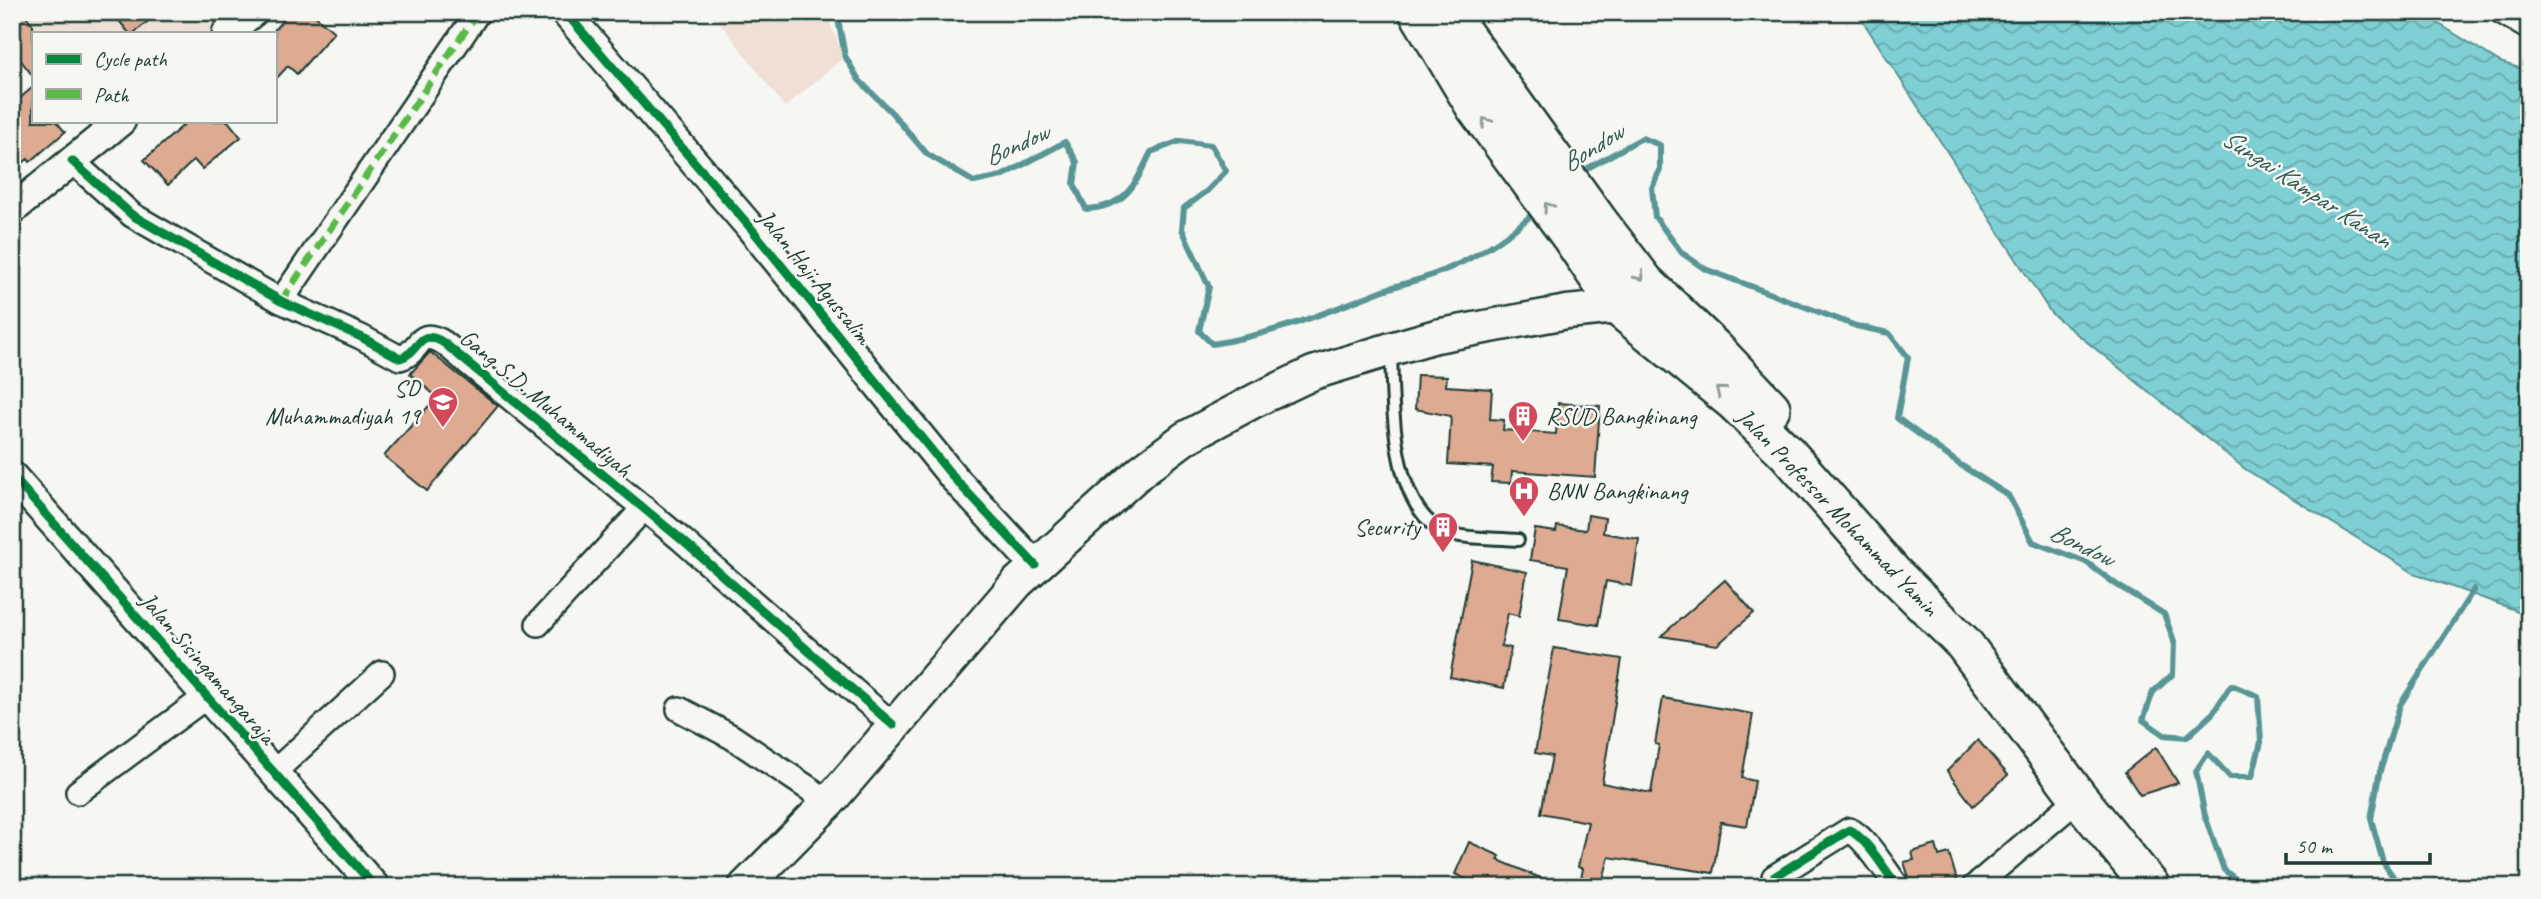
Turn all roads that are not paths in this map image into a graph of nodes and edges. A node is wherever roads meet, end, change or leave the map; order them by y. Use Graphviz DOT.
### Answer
graph roads {
  1 [pos="253,12"];
  2 [pos="478,12"];
  3 [pos="565,12"];
  4 [pos="1418,12"];
  5 [pos="1448,12"];
  6 [pos="2502,12"];
  7 [pos="2529,28"];
  8 [pos="228,32"];
  9 [pos="120,122"];
  10 [pos="72,161"];
  11 [pos="1539,167"];
  12 [pos="12,211"];
  13 [pos="1584,229"];
  14 [pos="1595,273"];
  15 [pos="281,301"];
  16 [pos="1618,307"];
  17 [pos="1567,312"];
  18 [pos="1391,349"];
  19 [pos="12,476"];
  20 [pos="644,509"];
  21 [pos="1518,540"];
  22 [pos="1035,565"];
  23 [pos="538,624"];
  24 [pos="382,673"];
  25 [pos="207,696"];
  26 [pos="679,709"];
  27 [pos="893,725"];
  28 [pos="274,772"];
  29 [pos="78,792"];
  30 [pos="2079,798"];
  31 [pos="829,802"];
  32 [pos="1774,877"];
  33 [pos="375,887"];
  34 [pos="745,887"];
  35 [pos="1898,887"];
  36 [pos="1974,887"];
  37 [pos="2151,887"];
  38 [pos="2170,887"];
  1 -- 8 [label="street"];
  2 -- 15 [label="street"];
  3 -- 22 [label="street, Jalan Haji Agussalim"];
  11 -- 4 [label="highway, Jalan Professor Mohammad Yamin, one-way"];
  5 -- 11 [label="highway, Jalan Professor Mohammad Yamin"];
  6 -- 7 [label="street"];
  9 -- 10 [label="street"];
  10 -- 12 [label="street"];
  10 -- 15 [label="street, Gang S.D. Muhammadiyah"];
  11 -- 13 [label="highway, Jalan Professor Mohammad Yamin"];
  13 -- 14 [label="highway, Jalan Professor Mohammad Yamin"];
  13 -- 38 [label="highway, Jalan Professor Mohammad Yamin, one-way"];
  14 -- 16 [label="highway, Jalan Professor Mohammad Yamin"];
  14 -- 17 [label="main road"];
  15 -- 20 [label="street, Gang S.D. Muhammadiyah"];
  16 -- 17 [label="main road"];
  30 -- 16 [label="highway, Jalan Professor Mohammad Yamin, one-way"];
  17 -- 18 [label="main road"];
  18 -- 21 [label="lane"];
  18 -- 22 [label="main road"];
  19 -- 25 [label="street, Jalan Sisingamangaraja"];
  20 -- 23 [label="street"];
  20 -- 27 [label="street, Gang S.D. Muhammadiyah"];
  22 -- 27 [label="main road"];
  24 -- 28 [label="street"];
  25 -- 28 [label="street, Jalan Sisingamangaraja"];
  25 -- 29 [label="street"];
  26 -- 31 [label="street"];
  27 -- 31 [label="main road"];
  28 -- 33 [label="street, Jalan Sisingamangaraja"];
  30 -- 36 [label="street"];
  30 -- 37 [label="highway, Jalan Professor Mohammad Yamin"];
  31 -- 34 [label="main road"];
  32 -- 35 [label="street"];
}
